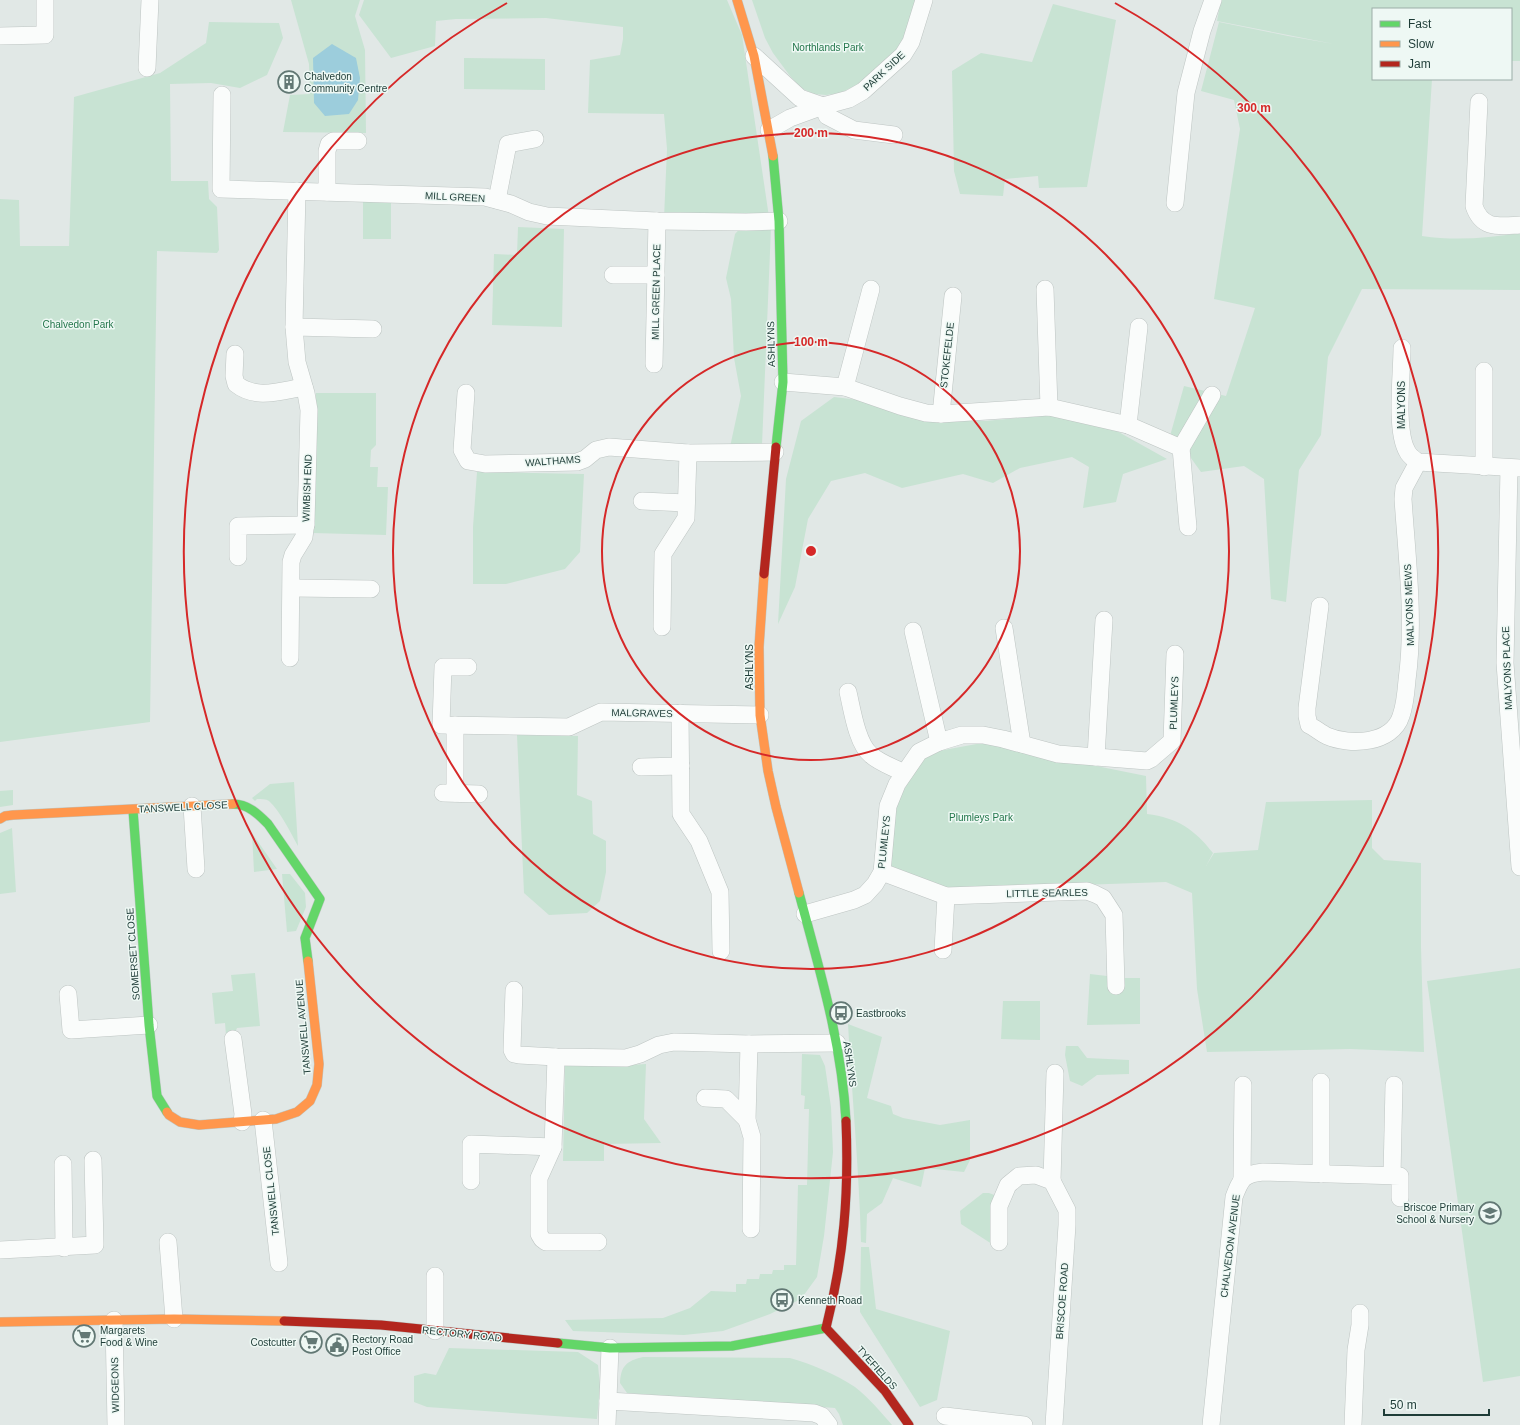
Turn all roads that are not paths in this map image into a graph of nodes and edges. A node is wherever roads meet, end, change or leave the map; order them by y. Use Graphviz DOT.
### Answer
graph roads {
  1 [pos="45,0"];
  2 [pos="150,0"];
  3 [pos="737,0"];
  4 [pos="924,0"];
  5 [pos="1213,0"];
  6 [pos="0,36"];
  7 [pos="754,56"];
  8 [pos="147,68"];
  9 [pos="222,95"];
  10 [pos="1479,102"];
  11 [pos="823,106"];
  12 [pos="769,130"];
  13 [pos="894,134"];
  14 [pos="534,138"];
  15 [pos="358,141"];
  16 [pos="297,191"];
  17 [pos="327,192"];
  18 [pos="497,200"];
  19 [pos="1175,203"];
  20 [pos="657,221"];
  21 [pos="779,221"];
  22 [pos="1520,225"];
  23 [pos="613,274"];
  24 [pos="656,275"];
  25 [pos="871,289"];
  26 [pos="1045,289"];
  27 [pos="953,296"];
  28 [pos="294,327"];
  29 [pos="1139,327"];
  30 [pos="373,329"];
  31 [pos="1402,348"];
  32 [pos="235,354"];
  33 [pos="654,364"];
  34 [pos="1484,371"];
  35 [pos="782,382"];
  36 [pos="304,387"];
  37 [pos="845,387"];
  38 [pos="466,394"];
  39 [pos="1212,395"];
  40 [pos="1049,407"];
  41 [pos="941,414"];
  42 [pos="1128,424"];
  43 [pos="1181,448"];
  44 [pos="775,452"];
  45 [pos="688,454"];
  46 [pos="1418,462"];
  47 [pos="1484,467"];
  48 [pos="1514,468"];
  49 [pos="642,501"];
  50 [pos="686,503"];
  51 [pos="306,525"];
  52 [pos="1188,526"];
  53 [pos="238,557"];
  54 [pos="292,588"];
  55 [pos="370,590"];
  56 [pos="1320,606"];
  57 [pos="1104,620"];
  58 [pos="662,627"];
  59 [pos="1004,628"];
  60 [pos="913,631"];
  61 [pos="1175,654"];
  62 [pos="290,658"];
  63 [pos="468,667"];
  64 [pos="848,692"];
  65 [pos="680,713"];
  66 [pos="760,715"];
  67 [pos="455,725"];
  68 [pos="939,742"];
  69 [pos="1022,744"];
  70 [pos="1096,757"];
  71 [pos="681,766"];
  72 [pos="641,767"];
  73 [pos="904,773"];
  74 [pos="479,794"];
  75 [pos="192,806"];
  76 [pos="133,810"];
  77 [pos="0,819"];
  78 [pos="1520,867"];
  79 [pos="196,869"];
  80 [pos="882,872"];
  81 [pos="946,896"];
  82 [pos="320,899"];
  83 [pos="805,914"];
  84 [pos="943,950"];
  85 [pos="721,952"];
  86 [pos="1116,986"];
  87 [pos="514,990"];
  88 [pos="68,994"];
  89 [pos="149,1025"];
  90 [pos="233,1039"];
  91 [pos="837,1043"];
  92 [pos="748,1044"];
  93 [pos="556,1057"];
  94 [pos="1055,1073"];
  95 [pos="1321,1082"];
  96 [pos="1243,1085"];
  97 [pos="1394,1085"];
  98 [pos="156,1096"];
  99 [pos="705,1098"];
  100 [pos="264,1120"];
  101 [pos="747,1120"];
  102 [pos="242,1122"];
  103 [pos="553,1148"];
  104 [pos="94,1160"];
  105 [pos="63,1164"];
  106 [pos="1321,1174"];
  107 [pos="1396,1176"];
  108 [pos="1242,1179"];
  109 [pos="471,1181"];
  110 [pos="1052,1181"];
  111 [pos="1400,1198"];
  112 [pos="751,1229"];
  113 [pos="168,1242"];
  114 [pos="598,1242"];
  115 [pos="998,1242"];
  116 [pos="64,1248"];
  117 [pos="0,1250"];
  118 [pos="278,1262"];
  119 [pos="435,1276"];
  120 [pos="1360,1313"];
  121 [pos="174,1319"];
  122 [pos="114,1320"];
  123 [pos="0,1322"];
  124 [pos="826,1328"];
  125 [pos="435,1331"];
  126 [pos="610,1348"];
  127 [pos="608,1401"];
  128 [pos="946,1416"];
  129 [pos="828,1424"];
  130 [pos="116,1425"];
  131 [pos="607,1425"];
  132 [pos="909,1425"];
  133 [pos="1024,1425"];
  134 [pos="1054,1425"];
  135 [pos="1211,1425"];
  136 [pos="1353,1425"];
  1 -- 6 [label="street"];
  2 -- 8 [label="street"];
  3 -- 7 [label="street, ASHLYNS"];
  4 -- 11 [label="street, PARK SIDE"];
  5 -- 19 [label="street"];
  7 -- 11 [label="street"];
  7 -- 12 [label="street, ASHLYNS"];
  9 -- 16 [label="street, MILL GREEN"];
  10 -- 22 [label="street"];
  11 -- 12 [label="street, PARK SIDE"];
  11 -- 13 [label="street"];
  12 -- 21 [label="street, ASHLYNS"];
  14 -- 18 [label="street"];
  15 -- 17 [label="street"];
  16 -- 17 [label="street, MILL GREEN"];
  16 -- 28 [label="street, WIMBISH END"];
  17 -- 18 [label="street, MILL GREEN"];
  18 -- 20 [label="street, MILL GREEN"];
  20 -- 21 [label="street, MILL GREEN"];
  20 -- 24 [label="street, MILL GREEN PLACE"];
  21 -- 35 [label="street, ASHLYNS"];
  23 -- 24 [label="street"];
  24 -- 33 [label="street, MILL GREEN PLACE"];
  25 -- 37 [label="street"];
  26 -- 40 [label="street"];
  27 -- 41 [label="street, STOKEFELDE"];
  28 -- 30 [label="street"];
  28 -- 36 [label="street, WIMBISH END"];
  29 -- 42 [label="street"];
  31 -- 46 [label="street, MALYONS"];
  32 -- 36 [label="street"];
  34 -- 47 [label="street"];
  35 -- 37 [label="street"];
  35 -- 44 [label="street, ASHLYNS"];
  36 -- 51 [label="street, WIMBISH END"];
  37 -- 41 [label="street"];
  38 -- 45 [label="street, WALTHAMS"];
  39 -- 43 [label="street"];
  40 -- 41 [label="street"];
  40 -- 42 [label="street"];
  42 -- 43 [label="street"];
  43 -- 52 [label="street"];
  44 -- 45 [label="street, WALTHAMS"];
  44 -- 66 [label="street, ASHLYNS"];
  45 -- 50 [label="street"];
  46 -- 47 [label="street"];
  46 -- 56 [label="street, MALYONS MEWS"];
  47 -- 48 [label="street"];
  48 -- 78 [label="street, MALYONS PLACE"];
  49 -- 50 [label="street"];
  50 -- 58 [label="street"];
  51 -- 53 [label="street"];
  51 -- 54 [label="street, WIMBISH END"];
  54 -- 55 [label="street"];
  54 -- 62 [label="street, WIMBISH END"];
  57 -- 70 [label="street"];
  59 -- 69 [label="street"];
  60 -- 68 [label="street"];
  61 -- 70 [label="street, PLUMLEYS"];
  63 -- 67 [label="street"];
  64 -- 73 [label="street"];
  65 -- 66 [label="street, MALGRAVES"];
  65 -- 67 [label="street, MALGRAVES"];
  65 -- 71 [label="street"];
  66 -- 83 [label="street, ASHLYNS"];
  67 -- 74 [label="street"];
  68 -- 69 [label="street, PLUMLEYS"];
  68 -- 73 [label="street, PLUMLEYS"];
  69 -- 70 [label="street, PLUMLEYS"];
  71 -- 72 [label="street"];
  71 -- 85 [label="street"];
  73 -- 80 [label="street, PLUMLEYS"];
  75 -- 76 [label="street, TANSWELL CLOSE"];
  75 -- 79 [label="street"];
  75 -- 82 [label="street, TANSWELL CLOSE"];
  76 -- 77 [label="street, TANSWELL CLOSE"];
  76 -- 89 [label="street, SOMERSET CLOSE"];
  80 -- 81 [label="street, LITTLE SEARLES"];
  80 -- 83 [label="street, PLUMLEYS"];
  81 -- 84 [label="street"];
  81 -- 86 [label="street, LITTLE SEARLES"];
  82 -- 100 [label="street, TANSWELL AVENUE"];
  83 -- 91 [label="street, ASHLYNS"];
  87 -- 93 [label="street"];
  88 -- 89 [label="street"];
  89 -- 98 [label="street, SOMERSET CLOSE"];
  90 -- 102 [label="street"];
  91 -- 92 [label="street"];
  91 -- 124 [label="street, ASHLYNS"];
  92 -- 93 [label="street"];
  92 -- 101 [label="street"];
  93 -- 103 [label="street"];
  94 -- 110 [label="street, BRISCOE ROAD"];
  95 -- 106 [label="street"];
  96 -- 108 [label="street"];
  97 -- 107 [label="street"];
  98 -- 102 [label="street, TANSWELL AVENUE"];
  99 -- 101 [label="street"];
  100 -- 102 [label="street, TANSWELL AVENUE"];
  100 -- 118 [label="street, TANSWELL CLOSE"];
  101 -- 112 [label="street"];
  103 -- 109 [label="street"];
  103 -- 114 [label="street"];
  104 -- 116 [label="street"];
  105 -- 116 [label="street"];
  106 -- 107 [label="street"];
  106 -- 108 [label="street"];
  107 -- 111 [label="street"];
  108 -- 135 [label="street, CHALVEDON AVENUE"];
  110 -- 115 [label="street"];
  110 -- 134 [label="street, BRISCOE ROAD"];
  113 -- 121 [label="street"];
  116 -- 117 [label="street"];
  119 -- 125 [label="street"];
  120 -- 136 [label="street"];
  121 -- 122 [label="street, RECTORY ROAD"];
  121 -- 125 [label="street, RECTORY ROAD"];
  122 -- 123 [label="street, RECTORY ROAD"];
  122 -- 130 [label="street, WIDGEONS"];
  124 -- 126 [label="street, RECTORY ROAD"];
  124 -- 132 [label="street, TYEFIELDS"];
  125 -- 126 [label="street, RECTORY ROAD"];
  126 -- 127 [label="street"];
  127 -- 129 [label="street"];
  127 -- 131 [label="street"];
  128 -- 133 [label="street"];
}
